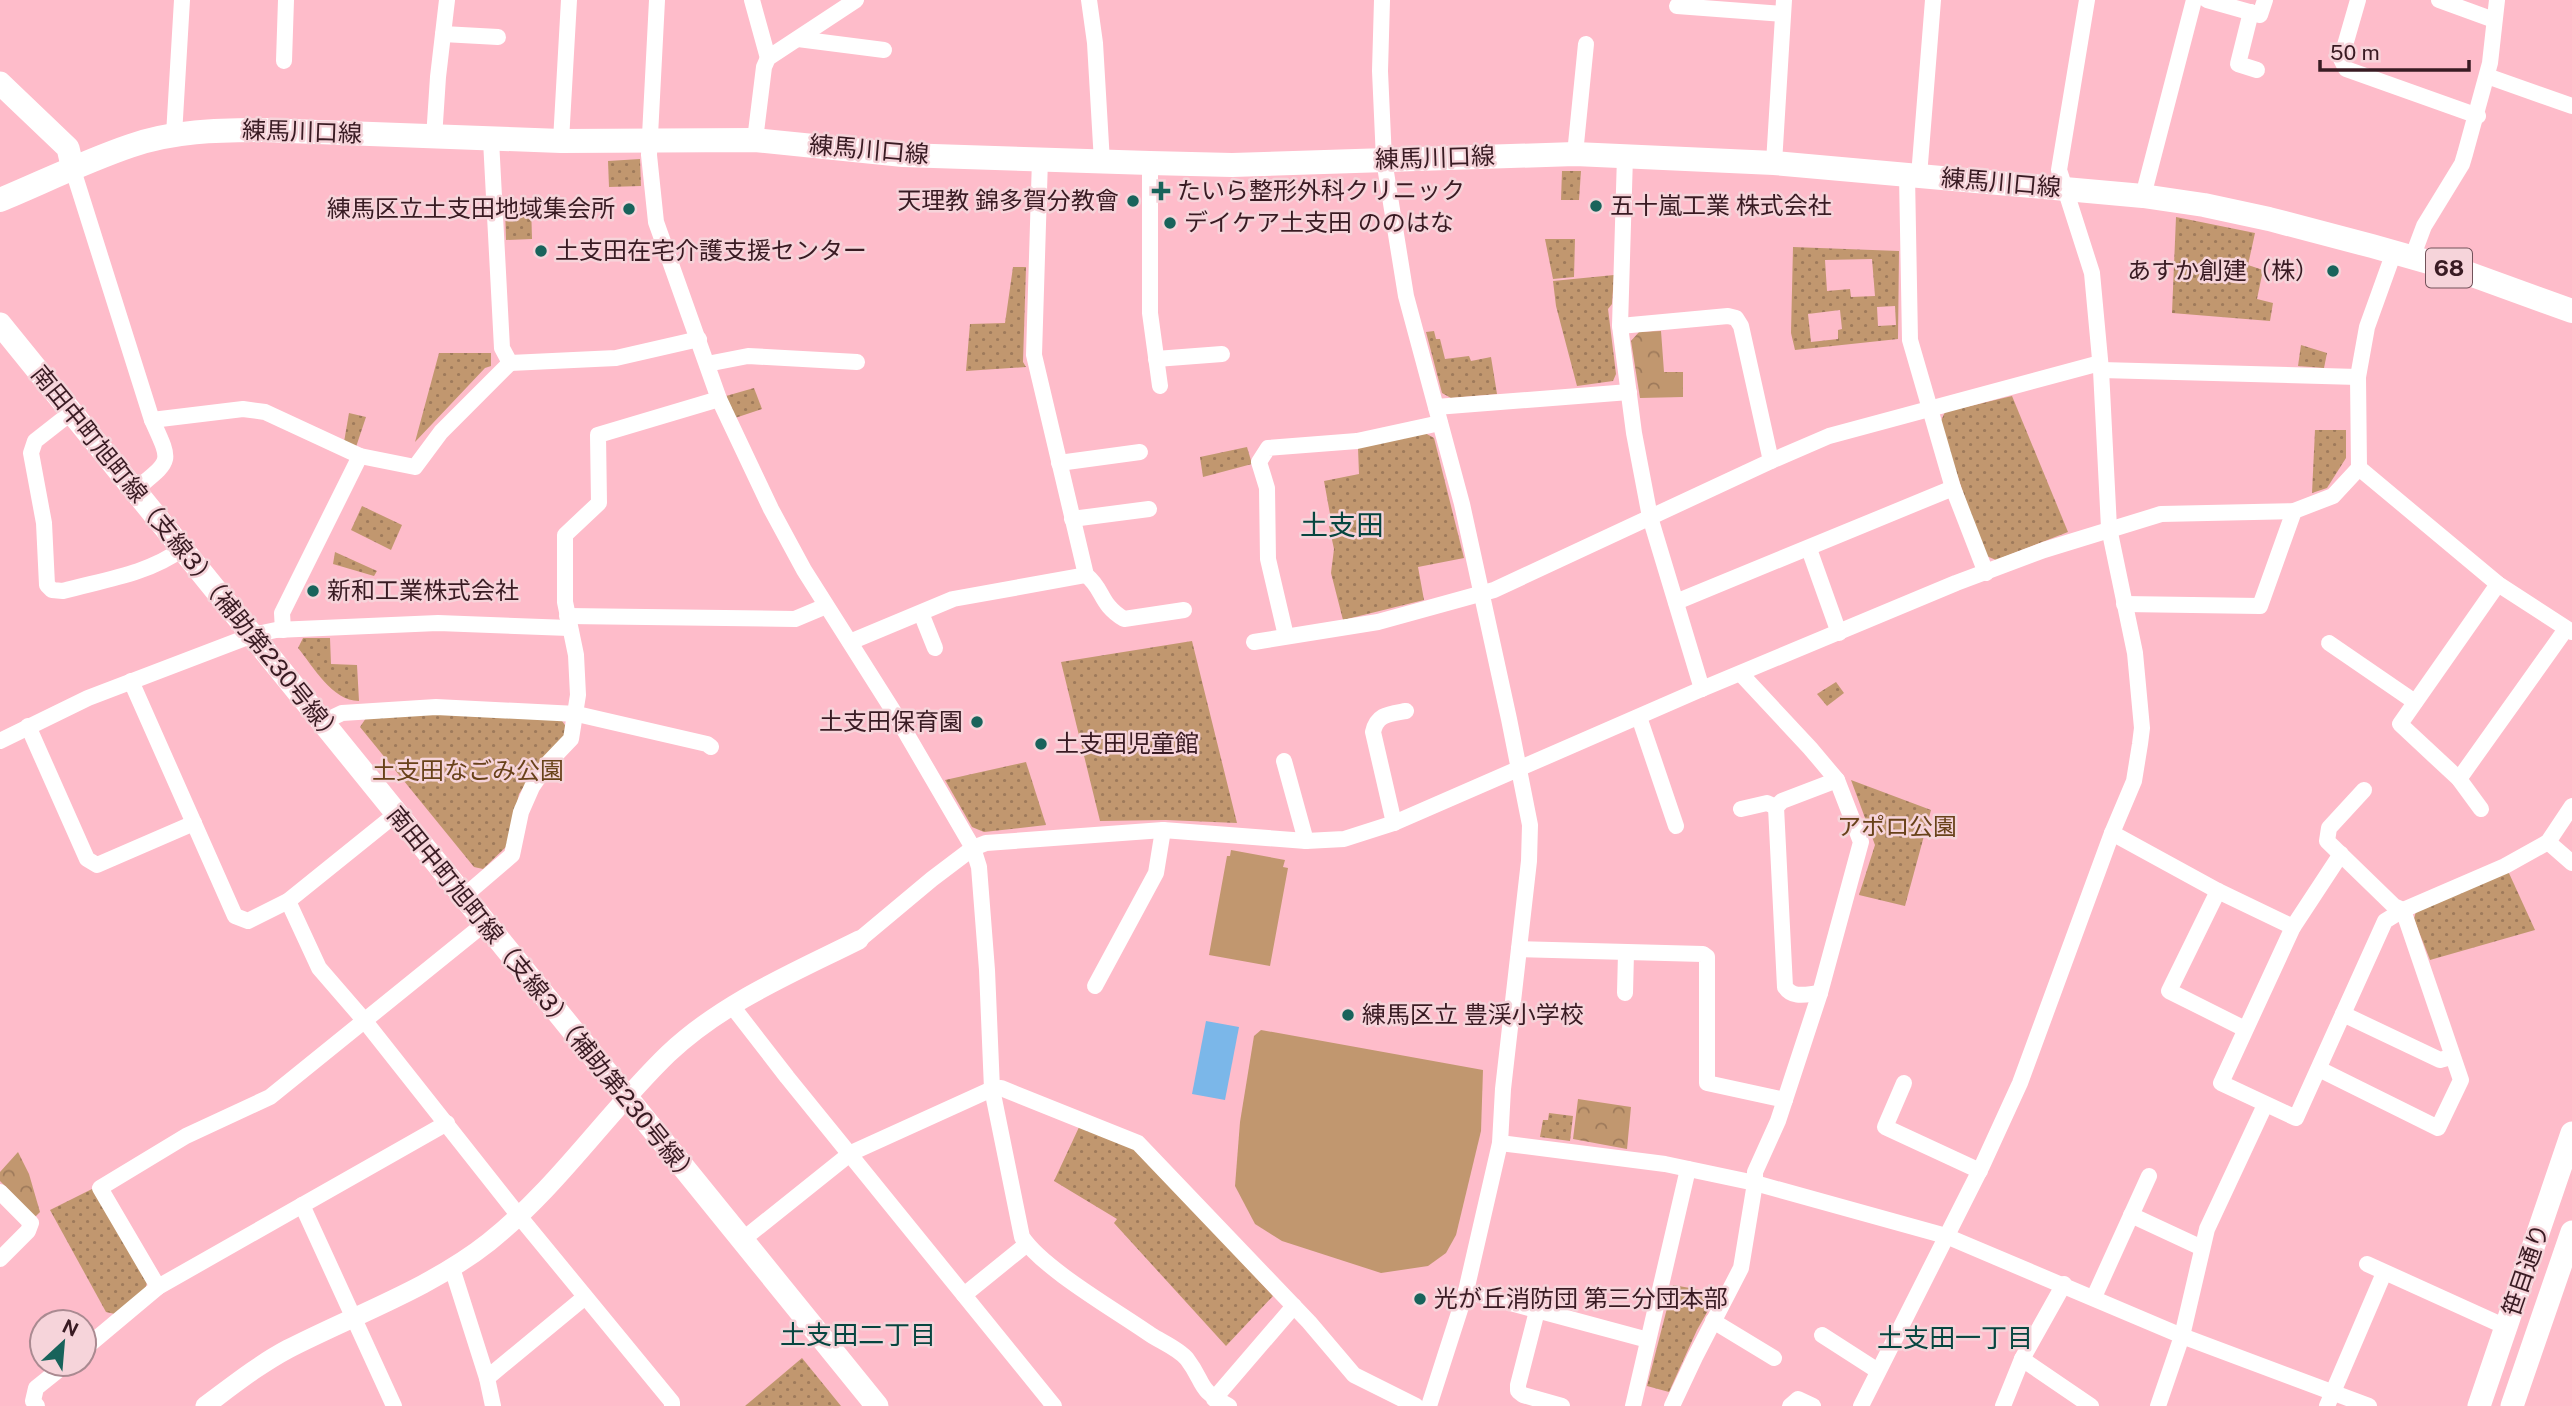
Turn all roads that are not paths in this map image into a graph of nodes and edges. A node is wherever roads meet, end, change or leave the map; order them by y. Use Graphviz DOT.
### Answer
graph roads {
  1 [pos="182,0"];
  2 [pos="286,0"];
  3 [pos="447,0"];
  4 [pos="569,0"];
  5 [pos="657,0"];
  6 [pos="752,0"];
  7 [pos="856,0"];
  8 [pos="1088,0"];
  9 [pos="1382,0"];
  10 [pos="1933,0"];
  11 [pos="2087,0"];
  12 [pos="2194,0"];
  13 [pos="2207,0"];
  14 [pos="2265,0"];
  15 [pos="2358,0"];
  16 [pos="2439,0"];
  17 [pos="2497,0"];
  18 [pos="1677,6"];
  19 [pos="1783,7"];
  20 [pos="2251,12"];
  21 [pos="2494,20"];
  22 [pos="443,34"];
  23 [pos="498,37"];
  24 [pos="798,39"];
  25 [pos="1586,44"];
  26 [pos="884,50"];
  27 [pos="768,58"];
  28 [pos="284,61"];
  29 [pos="2257,70"];
  30 [pos="2487,76"];
  31 [pos="0,83"];
  32 [pos="2572,106"];
  33 [pos="2478,116"];
  34 [pos="174,135"];
  35 [pos="435,138"];
  36 [pos="491,140"];
  37 [pos="755,140"];
  38 [pos="561,141"];
  39 [pos="650,141"];
  40 [pos="1575,154"];
  41 [pos="1625,156"];
  42 [pos="1040,159"];
  43 [pos="1384,160"];
  44 [pos="1102,162"];
  45 [pos="1150,163"];
  46 [pos="1774,163"];
  47 [pos="73,170"];
  48 [pos="1913,176"];
  49 [pos="2063,188"];
  50 [pos="2143,196"];
  51 [pos="0,200"];
  52 [pos="2403,255"];
  53 [pos="2572,311"];
  54 [pos="0,324"];
  55 [pos="1620,326"];
  56 [pos="699,339"];
  57 [pos="1222,354"];
  58 [pos="1156,359"];
  59 [pos="856,362"];
  60 [pos="510,363"];
  61 [pos="707,364"];
  62 [pos="2101,366"];
  63 [pos="2358,377"];
  64 [pos="1160,386"];
  65 [pos="1629,393"];
  66 [pos="719,399"];
  67 [pos="1930,410"];
  68 [pos="72,412"];
  69 [pos="1438,415"];
  70 [pos="152,420"];
  71 [pos="1140,452"];
  72 [pos="360,456"];
  73 [pos="1771,461"];
  74 [pos="1059,463"];
  75 [pos="2359,468"];
  76 [pos="1953,488"];
  77 [pos="135,490"];
  78 [pos="1149,509"];
  79 [pos="2294,511"];
  80 [pos="1650,517"];
  81 [pos="1073,519"];
  82 [pos="2109,528"];
  83 [pos="182,549"];
  84 [pos="1809,549"];
  85 [pos="1986,573"];
  86 [pos="1086,575"];
  87 [pos="2498,584"];
  88 [pos="1482,593"];
  89 [pos="1676,603"];
  90 [pos="2124,604"];
  91 [pos="826,606"];
  92 [pos="1184,610"];
  93 [pos="921,613"];
  94 [pos="568,622"];
  95 [pos="283,630"];
  96 [pos="2569,631"];
  97 [pos="1839,632"];
  98 [pos="253,635"];
  99 [pos="1286,636"];
  100 [pos="850,642"];
  101 [pos="1254,642"];
  102 [pos="2329,643"];
  103 [pos="935,648"];
  104 [pos="1741,674"];
  105 [pos="131,681"];
  106 [pos="1702,689"];
  107 [pos="2415,702"];
  108 [pos="1406,711"];
  109 [pos="577,714"];
  110 [pos="1639,717"];
  111 [pos="323,722"];
  112 [pos="28,726"];
  113 [pos="0,741"];
  114 [pos="711,747"];
  115 [pos="1284,761"];
  116 [pos="1520,767"];
  117 [pos="2459,779"];
  118 [pos="1837,780"];
  119 [pos="2364,790"];
  120 [pos="2572,806"];
  121 [pos="1776,807"];
  122 [pos="1741,809"];
  123 [pos="2481,809"];
  124 [pos="396,814"];
  125 [pos="1394,822"];
  126 [pos="194,823"];
  127 [pos="1675,826"];
  128 [pos="1164,830"];
  129 [pos="2112,833"];
  130 [pos="1306,841"];
  131 [pos="2548,842"];
  132 [pos="973,848"];
  133 [pos="2341,854"];
  134 [pos="2572,863"];
  135 [pos="2218,891"];
  136 [pos="463,897"];
  137 [pos="288,901"];
  138 [pos="2403,910"];
  139 [pos="484,924"];
  140 [pos="2294,927"];
  141 [pos="859,940"];
  142 [pos="1519,949"];
  143 [pos="1626,953"];
  144 [pos="1095,986"];
  145 [pos="1625,993"];
  146 [pos="1820,993"];
  147 [pos="732,1006"];
  148 [pos="2343,1014"];
  149 [pos="364,1020"];
  150 [pos="2245,1029"];
  151 [pos="2451,1057"];
  152 [pos="2319,1069"];
  153 [pos="1904,1083"];
  154 [pos="992,1088"];
  155 [pos="627,1099"];
  156 [pos="1785,1100"];
  157 [pos="2264,1105"];
  158 [pos="446,1124"];
  159 [pos="2572,1133"];
  160 [pos="1500,1143"];
  161 [pos="851,1153"];
  162 [pos="1688,1169"];
  163 [pos="1980,1171"];
  164 [pos="2149,1177"];
  165 [pos="1755,1183"];
  166 [pos="0,1192"];
  167 [pos="302,1205"];
  168 [pos="2132,1214"];
  169 [pos="519,1216"];
  170 [pos="2572,1232"];
  171 [pos="1946,1236"];
  172 [pos="741,1241"];
  173 [pos="1027,1244"];
  174 [pos="2202,1248"];
  175 [pos="0,1259"];
  176 [pos="2367,1265"];
  177 [pos="452,1268"];
  178 [pos="2384,1273"];
  179 [pos="2064,1284"];
  180 [pos="158,1287"];
  181 [pos="1466,1291"];
  182 [pos="964,1295"];
  183 [pos="585,1297"];
  184 [pos="2094,1297"];
  185 [pos="1294,1306"];
  186 [pos="1537,1311"];
  187 [pos="352,1318"];
  188 [pos="1713,1321"];
  189 [pos="2506,1327"];
  190 [pos="1822,1335"];
  191 [pos="2182,1336"];
  192 [pos="98,1337"];
  193 [pos="1648,1340"];
  194 [pos="1774,1358"];
  195 [pos="2022,1359"];
  196 [pos="1878,1371"];
  197 [pos="48,1378"];
  198 [pos="487,1378"];
  199 [pos="2330,1399"];
  200 [pos="1222,1402"];
  201 [pos="37,1406"];
  202 [pos="205,1406"];
  203 [pos="394,1406"];
  204 [pos="493,1406"];
  205 [pos="672,1406"];
  206 [pos="877,1406"];
  207 [pos="1054,1406"];
  208 [pos="1416,1406"];
  209 [pos="1429,1406"];
  210 [pos="1562,1406"];
  211 [pos="1633,1406"];
  212 [pos="1672,1406"];
  213 [pos="1790,1406"];
  214 [pos="1813,1406"];
  215 [pos="1861,1406"];
  216 [pos="2003,1406"];
  217 [pos="2091,1406"];
  218 [pos="2158,1406"];
  219 [pos="2370,1406"];
  220 [pos="2479,1406"];
  221 [pos="2512,1406"];
  1 -- 34 [label="street"];
  2 -- 28 [label="street"];
  3 -- 22 [label="street"];
  4 -- 38 [label="street"];
  5 -- 39 [label="street"];
  6 -- 27 [label="street"];
  7 -- 24 [label="street"];
  8 -- 44 [label="street"];
  9 -- 43 [label="street"];
  10 -- 48 [label="street"];
  11 -- 49 [label="street"];
  12 -- 50 [label="street"];
  13 -- 20 [label="street"];
  14 -- 20 [label="street"];
  15 -- 33 [label="street"];
  16 -- 21 [label="street"];
  17 -- 21 [label="street"];
  18 -- 19 [label="street"];
  19 -- 46 [label="street"];
  20 -- 29 [label="street"];
  21 -- 30 [label="street"];
  22 -- 23 [label="street"];
  22 -- 35 [label="street"];
  24 -- 26 [label="street"];
  24 -- 27 [label="street"];
  25 -- 40 [label="street"];
  27 -- 37 [label="street"];
  30 -- 32 [label="street"];
  30 -- 33 [label="street"];
  31 -- 47 [label="main road"];
  33 -- 52 [label="street"];
  34 -- 35 [label="main road, 練馬川口線 / 68"];
  34 -- 47 [label="main road, 練馬川口線 / 68"];
  35 -- 36 [label="main road, 練馬川口線 / 68"];
  36 -- 38 [label="main road, 練馬川口線 / 68"];
  36 -- 60 [label="street"];
  37 -- 39 [label="main road, 練馬川口線 / 68"];
  37 -- 42 [label="main road, 練馬川口線 / 68"];
  38 -- 39 [label="main road, 練馬川口線 / 68"];
  39 -- 56 [label="street"];
  40 -- 41 [label="main road, 練馬川口線 / 68"];
  40 -- 43 [label="main road, 練馬川口線 / 68"];
  41 -- 46 [label="main road, 練馬川口線 / 68"];
  41 -- 55 [label="street"];
  42 -- 44 [label="main road, 練馬川口線 / 68"];
  42 -- 74 [label="street"];
  43 -- 45 [label="main road, 練馬川口線 / 68"];
  43 -- 69 [label="street"];
  44 -- 45 [label="main road, 練馬川口線 / 68"];
  45 -- 58 [label="street"];
  46 -- 48 [label="main road, 練馬川口線 / 68"];
  47 -- 51 [label="main road, 練馬川口線 / 68"];
  47 -- 70 [label="street"];
  48 -- 49 [label="main road, 練馬川口線 / 68"];
  48 -- 67 [label="street"];
  49 -- 50 [label="main road, 練馬川口線 / 68"];
  49 -- 62 [label="street"];
  50 -- 52 [label="main road, 練馬川口線 / 68"];
  52 -- 53 [label="main road, 練馬川口線 / 68"];
  52 -- 63 [label="street"];
  54 -- 68 [label="main road, 南田中町旭町線（支線3）（補助第230号線）"];
  55 -- 65 [label="street"];
  55 -- 73 [label="street"];
  56 -- 60 [label="street"];
  56 -- 61 [label="street"];
  57 -- 58 [label="street"];
  58 -- 64 [label="street"];
  59 -- 61 [label="street"];
  60 -- 72 [label="street"];
  61 -- 66 [label="street"];
  62 -- 63 [label="street"];
  62 -- 67 [label="street"];
  62 -- 82 [label="street"];
  63 -- 75 [label="street"];
  65 -- 69 [label="street"];
  65 -- 80 [label="street"];
  66 -- 91 [label="street"];
  66 -- 94 [label="street"];
  67 -- 73 [label="street"];
  67 -- 76 [label="street"];
  68 -- 77 [label="main road, 南田中町旭町線（支線3）（補助第230号線）"];
  68 -- 83 [label="street"];
  69 -- 88 [label="street"];
  69 -- 99 [label="street"];
  70 -- 72 [label="street"];
  70 -- 77 [label="street"];
  71 -- 74 [label="street"];
  72 -- 95 [label="street"];
  73 -- 80 [label="street"];
  74 -- 81 [label="street"];
  75 -- 79 [label="street"];
  75 -- 87 [label="street"];
  76 -- 84 [label="street"];
  76 -- 85 [label="street"];
  77 -- 83 [label="main road, 南田中町旭町線（支線3）（補助第230号線）"];
  78 -- 81 [label="street"];
  79 -- 82 [label="street"];
  79 -- 90 [label="street"];
  80 -- 88 [label="street"];
  80 -- 89 [label="street"];
  81 -- 86 [label="street"];
  82 -- 85 [label="street"];
  82 -- 90 [label="street"];
  83 -- 98 [label="main road, 南田中町旭町線（支線3）（補助第230号線）"];
  84 -- 89 [label="street"];
  84 -- 97 [label="street"];
  85 -- 97 [label="street"];
  86 -- 92 [label="street"];
  86 -- 93 [label="street"];
  87 -- 96 [label="street"];
  87 -- 107 [label="street"];
  88 -- 99 [label="street"];
  88 -- 116 [label="street"];
  89 -- 106 [label="street"];
  90 -- 129 [label="street"];
  91 -- 94 [label="street"];
  91 -- 100 [label="street"];
  93 -- 100 [label="street"];
  93 -- 103 [label="street"];
  94 -- 95 [label="street"];
  94 -- 109 [label="street"];
  95 -- 98 [label="street"];
  96 -- 117 [label="street"];
  97 -- 104 [label="street"];
  98 -- 105 [label="street"];
  98 -- 111 [label="main road, 南田中町旭町線（支線3）（補助第230号線）"];
  99 -- 101 [label="street"];
  100 -- 132 [label="street"];
  102 -- 107 [label="street"];
  104 -- 106 [label="street"];
  104 -- 118 [label="street"];
  105 -- 112 [label="street"];
  105 -- 126 [label="street"];
  106 -- 110 [label="street"];
  107 -- 117 [label="street"];
  108 -- 125 [label="street"];
  109 -- 111 [label="street"];
  109 -- 114 [label="street"];
  109 -- 136 [label="street"];
  110 -- 116 [label="street"];
  110 -- 127 [label="street"];
  111 -- 124 [label="main road, 南田中町旭町線（支線3）（補助第230号線）"];
  112 -- 113 [label="street"];
  112 -- 126 [label="street"];
  115 -- 130 [label="street"];
  116 -- 125 [label="street"];
  116 -- 142 [label="street"];
  117 -- 123 [label="street"];
  118 -- 121 [label="street"];
  118 -- 146 [label="street"];
  119 -- 133 [label="street"];
  120 -- 131 [label="street"];
  121 -- 122 [label="street"];
  121 -- 146 [label="street"];
  124 -- 136 [label="main road, 南田中町旭町線（支線3）（補助第230号線）"];
  124 -- 137 [label="street"];
  125 -- 130 [label="street"];
  126 -- 137 [label="street"];
  128 -- 130 [label="street"];
  128 -- 132 [label="street"];
  128 -- 144 [label="street"];
  129 -- 135 [label="street"];
  129 -- 163 [label="street"];
  131 -- 134 [label="street"];
  131 -- 138 [label="street"];
  132 -- 141 [label="street"];
  132 -- 154 [label="street"];
  133 -- 138 [label="street"];
  133 -- 140 [label="street"];
  135 -- 140 [label="street"];
  135 -- 150 [label="street"];
  136 -- 139 [label="main road, 南田中町旭町線（支線3）（補助第230号線）"];
  137 -- 149 [label="street"];
  138 -- 148 [label="street"];
  138 -- 151 [label="street"];
  139 -- 149 [label="street"];
  139 -- 155 [label="main road, 南田中町旭町線（支線3）（補助第230号線）"];
  140 -- 150 [label="street"];
  141 -- 147 [label="street"];
  142 -- 143 [label="street"];
  142 -- 160 [label="street"];
  143 -- 145 [label="street"];
  143 -- 156 [label="street"];
  146 -- 156 [label="street"];
  147 -- 155 [label="street"];
  147 -- 161 [label="street"];
  148 -- 151 [label="street"];
  148 -- 152 [label="street"];
  149 -- 158 [label="street"];
  149 -- 180 [label="street"];
  150 -- 157 [label="street"];
  151 -- 152 [label="street"];
  152 -- 157 [label="street"];
  153 -- 163 [label="street"];
  154 -- 161 [label="street"];
  154 -- 173 [label="street"];
  154 -- 185 [label="street"];
  155 -- 169 [label="street"];
  155 -- 172 [label="main road, 南田中町旭町線（支線3）（補助第230号線）"];
  156 -- 165 [label="street"];
  157 -- 174 [label="street"];
  158 -- 167 [label="street"];
  158 -- 169 [label="street"];
  159 -- 189 [label="main road, 笹目通り"];
  160 -- 162 [label="street"];
  160 -- 181 [label="street"];
  161 -- 172 [label="street"];
  161 -- 182 [label="street"];
  162 -- 165 [label="street"];
  162 -- 193 [label="street"];
  163 -- 171 [label="street"];
  164 -- 168 [label="street"];
  165 -- 171 [label="street"];
  165 -- 188 [label="street"];
  166 -- 175 [label="street"];
  167 -- 180 [label="street"];
  167 -- 187 [label="street"];
  168 -- 174 [label="street"];
  168 -- 184 [label="street"];
  169 -- 177 [label="street"];
  169 -- 183 [label="street"];
  170 -- 221 [label="main road, 笹目通り"];
  171 -- 179 [label="street"];
  171 -- 196 [label="street"];
  172 -- 206 [label="main road, 南田中町旭町線（支線3）（補助第230号線）"];
  173 -- 182 [label="street"];
  173 -- 200 [label="street"];
  174 -- 191 [label="street"];
  176 -- 178 [label="street"];
  177 -- 187 [label="street"];
  177 -- 198 [label="street"];
  178 -- 189 [label="street"];
  178 -- 199 [label="street"];
  179 -- 184 [label="street"];
  179 -- 195 [label="street"];
  180 -- 192 [label="street"];
  181 -- 186 [label="street"];
  181 -- 209 [label="street"];
  182 -- 207 [label="street"];
  183 -- 198 [label="street"];
  183 -- 205 [label="street"];
  184 -- 191 [label="street"];
  185 -- 200 [label="street"];
  185 -- 208 [label="street"];
  186 -- 193 [label="street"];
  186 -- 210 [label="street"];
  187 -- 202 [label="street"];
  187 -- 203 [label="street"];
  188 -- 194 [label="street"];
  188 -- 212 [label="street"];
  189 -- 220 [label="main road, 笹目通り"];
  190 -- 196 [label="street"];
  191 -- 199 [label="street"];
  191 -- 218 [label="street"];
  193 -- 211 [label="street"];
  195 -- 216 [label="street"];
  195 -- 217 [label="street"];
  196 -- 215 [label="street"];
  197 -- 201 [label="street"];
  198 -- 204 [label="street"];
  199 -- 219 [label="street"];
  213 -- 214 [label="street"];
}
